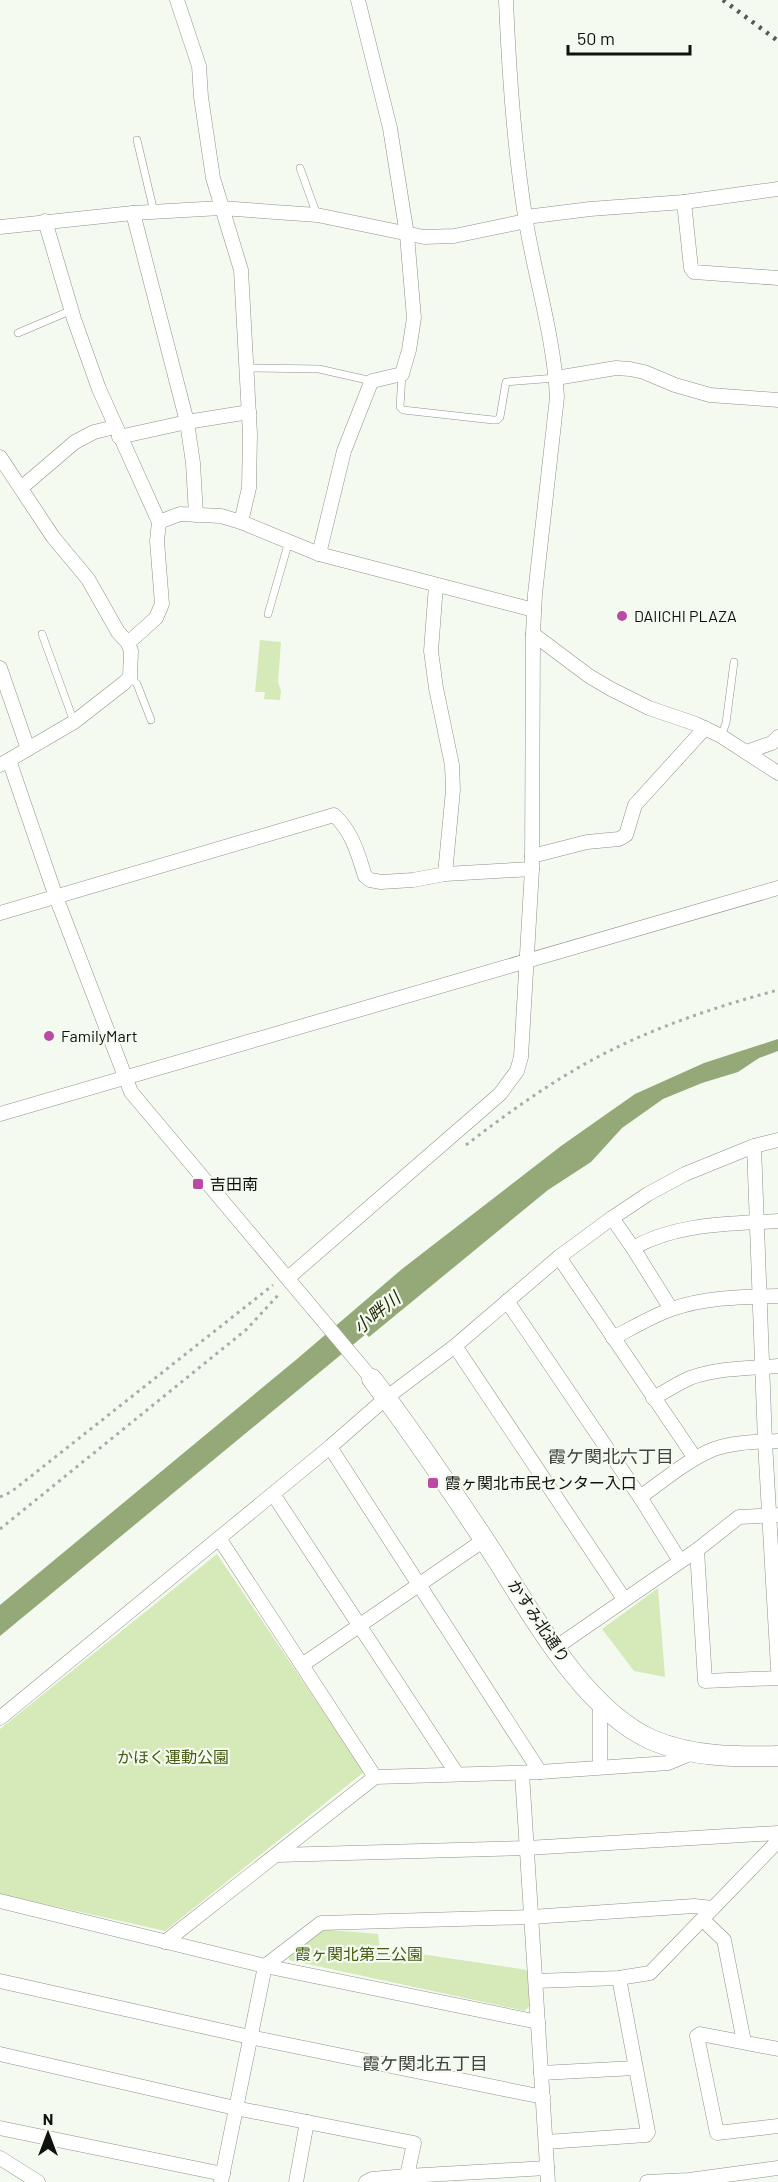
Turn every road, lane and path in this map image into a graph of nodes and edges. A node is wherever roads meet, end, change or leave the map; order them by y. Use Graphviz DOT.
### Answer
graph roads {
  1 [pos="177,0"];
  2 [pos="358,0"];
  3 [pos="506,0"];
  4 [pos="137,140"];
  5 [pos="300,168"];
  6 [pos="778,189"];
  7 [pos="684,202"];
  8 [pos="221,208"];
  9 [pos="154,212"];
  10 [pos="133,213"];
  11 [pos="317,215"];
  12 [pos="526,219"];
  13 [pos="45,221"];
  14 [pos="0,227"];
  15 [pos="407,235"];
  16 [pos="778,278"];
  17 [pos="72,310"];
  18 [pos="18,333"];
  19 [pos="247,368"];
  20 [pos="402,374"];
  21 [pos="556,378"];
  22 [pos="372,381"];
  23 [pos="778,400"];
  24 [pos="249,412"];
  25 [pos="187,422"];
  26 [pos="117,432"];
  27 [pos="0,457"];
  28 [pos="21,488"];
  29 [pos="196,514"];
  30 [pos="159,522"];
  31 [pos="241,522"];
  32 [pos="289,541"];
  33 [pos="319,554"];
  34 [pos="436,585"];
  35 [pos="534,610"];
  36 [pos="268,614"];
  37 [pos="42,634"];
  38 [pos="533,634"];
  39 [pos="128,643"];
  40 [pos="734,662"];
  41 [pos="0,668"];
  42 [pos="130,677"];
  43 [pos="151,720"];
  44 [pos="74,722"];
  45 [pos="705,728"];
  46 [pos="721,736"];
  47 [pos="778,737"];
  48 [pos="28,749"];
  49 [pos="746,752"];
  50 [pos="5,762"];
  51 [pos="778,773"];
  52 [pos="532,863"];
  53 [pos="445,874"];
  54 [pos="778,888"];
  55 [pos="56,897"];
  56 [pos="0,913"];
  57 [pos="528,960"];
  58 [pos="778,990"];
  59 [pos="124,1076"];
  60 [pos="0,1114"];
  61 [pos="778,1140"];
  62 [pos="754,1146"];
  63 [pos="457,1152"];
  64 [pos="612,1218"];
  65 [pos="778,1221"];
  66 [pos="757,1222"];
  67 [pos="633,1248"];
  68 [pos="559,1257"];
  69 [pos="289,1280"];
  70 [pos="760,1296"];
  71 [pos="778,1296"];
  72 [pos="507,1301"];
  73 [pos="671,1309"];
  74 [pos="613,1338"];
  75 [pos="455,1346"];
  76 [pos="778,1366"];
  77 [pos="763,1367"];
  78 [pos="372,1379"];
  79 [pos="386,1398"];
  80 [pos="653,1398"];
  81 [pos="772,1441"];
  82 [pos="330,1448"];
  83 [pos="695,1458"];
  84 [pos="273,1494"];
  85 [pos="0,1497"];
  86 [pos="640,1497"];
  87 [pos="773,1515"];
  88 [pos="0,1529"];
  89 [pos="219,1538"];
  90 [pos="484,1540"];
  91 [pos="698,1550"];
  92 [pos="680,1561"];
  93 [pos="418,1585"];
  94 [pos="776,1591"];
  95 [pos="624,1599"];
  96 [pos="359,1626"];
  97 [pos="555,1647"];
  98 [pos="302,1665"];
  99 [pos="778,1669"];
  100 [pos="778,1678"];
  101 [pos="600,1705"];
  102 [pos="0,1718"];
  103 [pos="692,1753"];
  104 [pos="778,1756"];
  105 [pos="600,1767"];
  106 [pos="540,1772"];
  107 [pos="522,1773"];
  108 [pos="457,1774"];
  109 [pos="375,1777"];
  110 [pos="778,1833"];
  111 [pos="778,1841"];
  112 [pos="527,1848"];
  113 [pos="277,1855"];
  114 [pos="0,1901"];
  115 [pos="713,1908"];
  116 [pos="531,1917"];
  117 [pos="702,1920"];
  118 [pos="165,1942"];
  119 [pos="265,1966"];
  120 [pos="619,1978"];
  121 [pos="0,1981"];
  122 [pos="536,1981"];
  123 [pos="538,2022"];
  124 [pos="250,2037"];
  125 [pos="744,2042"];
  126 [pos="778,2049"];
  127 [pos="0,2054"];
  128 [pos="635,2068"];
  129 [pos="541,2073"];
  130 [pos="543,2097"];
  131 [pos="235,2108"];
  132 [pos="307,2122"];
  133 [pos="778,2126"];
  134 [pos="0,2128"];
  135 [pos="546,2142"];
  136 [pos="0,2158"];
  137 [pos="778,2168"];
  138 [pos="548,2175"];
  139 [pos="407,2176"];
  140 [pos="222,2178"];
  141 [pos="38,2182"];
  142 [pos="296,2182"];
  143 [pos="366,2182"];
  144 [pos="646,2182"];
  1 -- 8 [label="street"];
  2 -- 15 [label="street"];
  3 -- 12 [label="street"];
  4 -- 9 [label="lane"];
  5 -- 11 [label="lane"];
  6 -- 7 [label="street"];
  7 -- 12 [label="street"];
  7 -- 16 [label="street"];
  8 -- 9 [label="street"];
  8 -- 11 [label="street"];
  8 -- 19 [label="street"];
  9 -- 10 [label="street"];
  10 -- 13 [label="street"];
  10 -- 25 [label="street"];
  11 -- 15 [label="street"];
  12 -- 15 [label="street"];
  12 -- 21 [label="street"];
  13 -- 14 [label="street"];
  13 -- 17 [label="street"];
  15 -- 20 [label="street"];
  17 -- 18 [label="lane"];
  17 -- 26 [label="street"];
  19 -- 22 [label="lane"];
  19 -- 24 [label="street"];
  20 -- 21 [label="lane"];
  20 -- 22 [label="street"];
  21 -- 23 [label="street"];
  21 -- 35 [label="street"];
  22 -- 33 [label="street"];
  24 -- 25 [label="street"];
  24 -- 31 [label="street"];
  25 -- 26 [label="street"];
  25 -- 29 [label="street"];
  26 -- 28 [label="street"];
  26 -- 30 [label="street"];
  27 -- 28 [label="street"];
  28 -- 39 [label="street"];
  29 -- 30 [label="street"];
  29 -- 31 [label="street"];
  30 -- 39 [label="street"];
  31 -- 32 [label="street"];
  32 -- 33 [label="street"];
  32 -- 36 [label="lane"];
  33 -- 34 [label="street"];
  34 -- 35 [label="street"];
  34 -- 53 [label="street"];
  35 -- 38 [label="street"];
  37 -- 44 [label="lane"];
  38 -- 45 [label="street"];
  38 -- 52 [label="street"];
  39 -- 42 [label="street"];
  40 -- 46 [label="lane"];
  41 -- 48 [label="street"];
  42 -- 43 [label="lane"];
  42 -- 44 [label="street"];
  44 -- 48 [label="street"];
  45 -- 46 [label="street"];
  45 -- 52 [label="street"];
  46 -- 49 [label="street"];
  47 -- 49 [label="street"];
  48 -- 50 [label="street"];
  49 -- 51 [label="street"];
  50 -- 55 [label="street"];
  52 -- 53 [label="street"];
  52 -- 57 [label="street"];
  53 -- 55 [label="street"];
  54 -- 57 [label="street"];
  55 -- 56 [label="street"];
  55 -- 59 [label="street"];
  57 -- 59 [label="street"];
  57 -- 69 [label="street"];
  58 -- 63 [label="path"];
  59 -- 60 [label="street"];
  59 -- 69 [label="street"];
  61 -- 62 [label="street"];
  62 -- 64 [label="street"];
  62 -- 66 [label="street"];
  64 -- 67 [label="street"];
  64 -- 68 [label="street"];
  65 -- 66 [label="street"];
  66 -- 67 [label="street"];
  66 -- 70 [label="street"];
  67 -- 73 [label="street"];
  68 -- 72 [label="street"];
  68 -- 74 [label="street"];
  69 -- 78 [label="street"];
  69 -- 85 [label="path"];
  69 -- 88 [label="path"];
  70 -- 71 [label="street"];
  70 -- 73 [label="street"];
  70 -- 77 [label="street"];
  72 -- 75 [label="street"];
  72 -- 86 [label="street"];
  73 -- 74 [label="street"];
  74 -- 80 [label="street"];
  75 -- 79 [label="street"];
  75 -- 95 [label="street"];
  76 -- 77 [label="street"];
  77 -- 80 [label="street"];
  77 -- 81 [label="street"];
  78 -- 79 [label="street, かすみ北通り"];
  79 -- 82 [label="street"];
  79 -- 90 [label="street, かすみ北通り"];
  80 -- 83 [label="street"];
  81 -- 83 [label="street"];
  81 -- 87 [label="street"];
  82 -- 84 [label="street"];
  82 -- 93 [label="street"];
  83 -- 86 [label="street"];
  84 -- 89 [label="street"];
  84 -- 96 [label="street"];
  86 -- 92 [label="street"];
  87 -- 91 [label="street"];
  87 -- 94 [label="street"];
  89 -- 98 [label="street"];
  89 -- 102 [label="street"];
  90 -- 93 [label="street"];
  90 -- 97 [label="street, かすみ北通り"];
  91 -- 92 [label="street"];
  91 -- 100 [label="street"];
  92 -- 95 [label="street"];
  93 -- 96 [label="street"];
  93 -- 106 [label="street"];
  94 -- 99 [label="street"];
  95 -- 97 [label="street"];
  96 -- 98 [label="street"];
  96 -- 108 [label="street"];
  97 -- 101 [label="street, かすみ北通り"];
  98 -- 109 [label="street"];
  101 -- 103 [label="street, かすみ北通り"];
  101 -- 105 [label="street"];
  103 -- 104 [label="street, かすみ北通り"];
  103 -- 105 [label="street"];
  105 -- 106 [label="street"];
  106 -- 107 [label="street"];
  107 -- 108 [label="street"];
  107 -- 112 [label="street"];
  108 -- 109 [label="street"];
  109 -- 113 [label="street"];
  110 -- 112 [label="street"];
  111 -- 115 [label="street"];
  112 -- 113 [label="street"];
  112 -- 116 [label="street"];
  113 -- 118 [label="street"];
  114 -- 118 [label="street"];
  115 -- 116 [label="street"];
  115 -- 117 [label="street"];
  116 -- 119 [label="street"];
  116 -- 122 [label="street"];
  117 -- 120 [label="street"];
  117 -- 125 [label="street"];
  118 -- 119 [label="street"];
  119 -- 123 [label="street"];
  119 -- 124 [label="street"];
  120 -- 122 [label="street"];
  120 -- 128 [label="street"];
  121 -- 124 [label="street"];
  122 -- 123 [label="street"];
  123 -- 129 [label="street"];
  124 -- 130 [label="street"];
  124 -- 131 [label="street"];
  125 -- 126 [label="street"];
  125 -- 133 [label="street"];
  127 -- 131 [label="street"];
  128 -- 129 [label="street"];
  128 -- 135 [label="street"];
  129 -- 130 [label="street"];
  130 -- 135 [label="street"];
  131 -- 132 [label="street"];
  131 -- 140 [label="street"];
  132 -- 139 [label="street"];
  132 -- 142 [label="street"];
  134 -- 140 [label="street"];
  135 -- 138 [label="street"];
  136 -- 141 [label="street"];
  137 -- 144 [label="street"];
  138 -- 139 [label="street"];
  139 -- 143 [label="street"];
}
